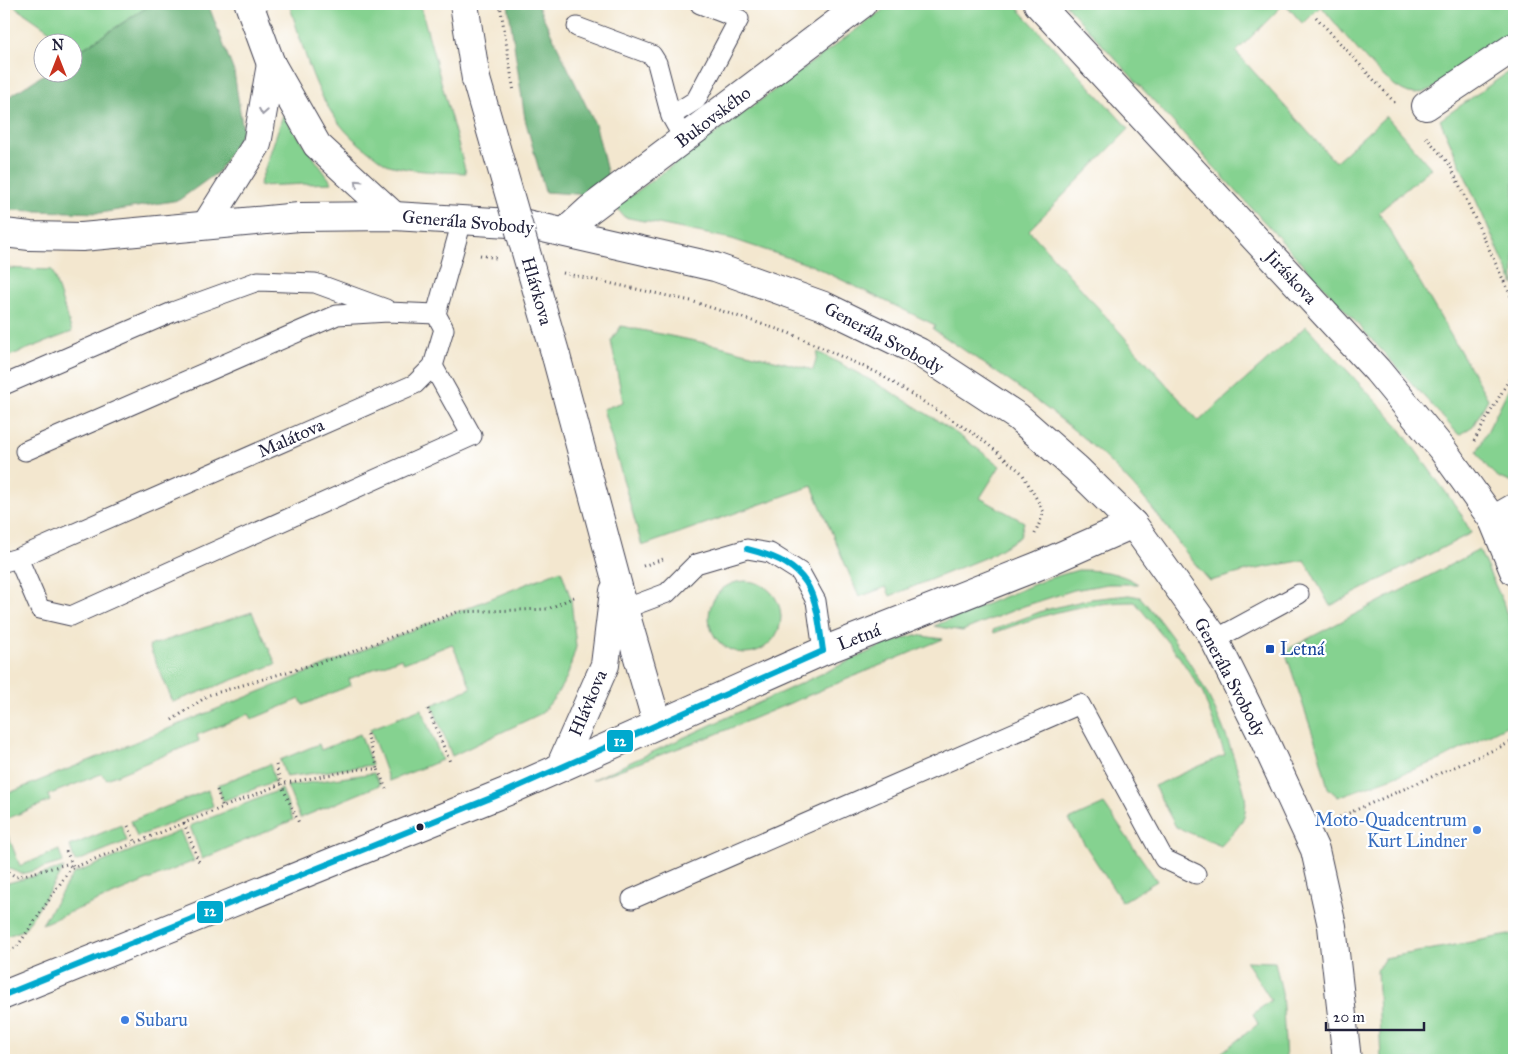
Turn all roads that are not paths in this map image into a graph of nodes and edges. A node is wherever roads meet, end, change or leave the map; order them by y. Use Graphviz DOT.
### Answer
graph roads {
  1 [pos="250,4"];
  2 [pos="464,4"];
  3 [pos="700,4"];
  4 [pos="862,4"];
  5 [pos="1038,4"];
  6 [pos="577,27"];
  7 [pos="1514,47"];
  8 [pos="271,64"];
  9 [pos="1415,115"];
  10 [pos="671,116"];
  11 [pos="684,139"];
  12 [pos="394,216"];
  13 [pos="462,221"];
  14 [pos="206,226"];
  15 [pos="565,232"];
  16 [pos="4,233"];
  17 [pos="394,312"];
  18 [pos="436,314"];
  19 [pos="434,366"];
  20 [pos="6,384"];
  21 [pos="24,451"];
  22 [pos="1503,514"];
  23 [pos="1133,524"];
  24 [pos="11,560"];
  25 [pos="1514,572"];
  26 [pos="615,577"];
  27 [pos="1299,594"];
  28 [pos="624,609"];
  29 [pos="1214,640"];
  30 [pos="823,651"];
  31 [pos="657,723"];
  32 [pos="560,767"];
  33 [pos="1196,874"];
  34 [pos="632,899"];
  35 [pos="4,995"];
  36 [pos="1347,1060"];
  1 -- 8 [label="street"];
  2 -- 26 [label="street, Hlávkova, bridge"];
  3 -- 10 [label="lane"];
  4 -- 11 [label="street, Bukovského"];
  5 -- 22 [label="street, Jiráskova"];
  6 -- 10 [label="lane"];
  7 -- 9 [label="street"];
  12 -- 8 [label="street, one-way"];
  8 -- 14 [label="street, one-way"];
  10 -- 11 [label="lane"];
  11 -- 15 [label="street, Bukovského"];
  12 -- 13 [label="street, Generála Svobody"];
  12 -- 14 [label="street, Generála Svobody"];
  13 -- 15 [label="street, Generála Svobody"];
  13 -- 18 [label="lane"];
  14 -- 16 [label="street, Generála Svobody"];
  15 -- 23 [label="street, Generála Svobody"];
  17 -- 18 [label="lane"];
  17 -- 20 [label="lane"];
  17 -- 21 [label="lane"];
  18 -- 19 [label="lane"];
  19 -- 24 [label="lane, Malátova"];
  19 -- 24 [label="lane"];
  22 -- 25 [label="street, Jiráskova"];
  23 -- 29 [label="street, Generála Svobody"];
  23 -- 30 [label="street, Letná"];
  26 -- 28 [label="street, Hlávkova"];
  26 -- 32 [label="street, Hlávkova"];
  27 -- 29 [label="lane"];
  28 -- 30 [label="lane"];
  28 -- 31 [label="street, Hlávkova"];
  29 -- 36 [label="street, Generála Svobody"];
  30 -- 31 [label="street, Letná"];
  31 -- 32 [label="street, Letná"];
  32 -- 35 [label="street, Letná"];
  33 -- 34 [label="lane"];
}
